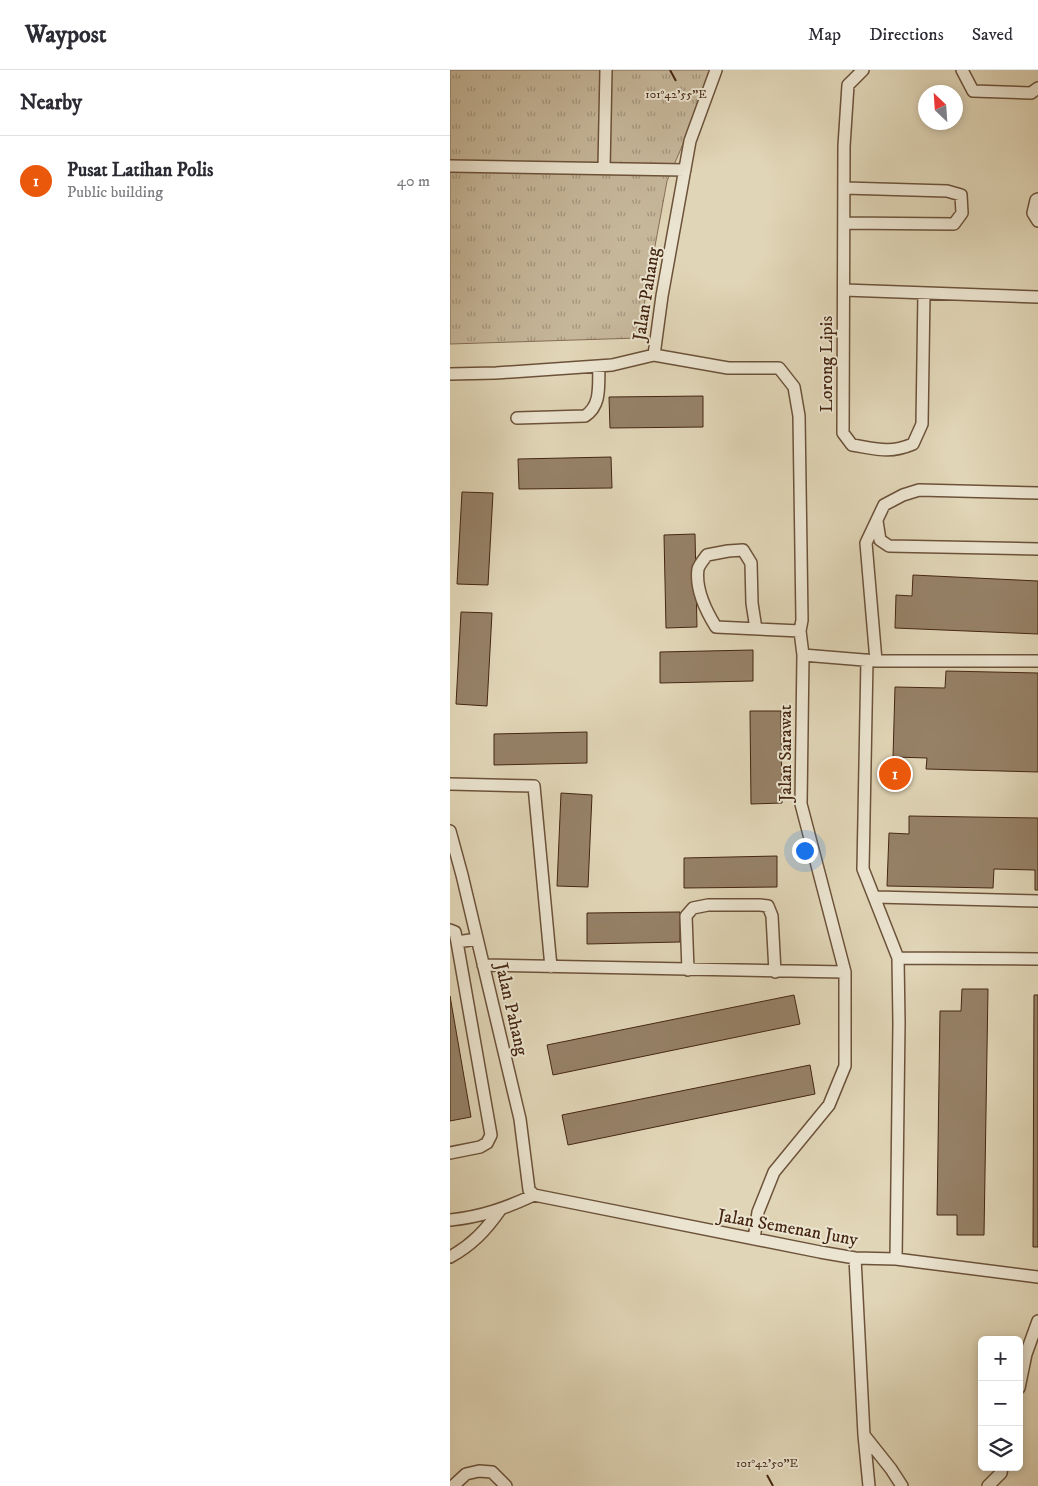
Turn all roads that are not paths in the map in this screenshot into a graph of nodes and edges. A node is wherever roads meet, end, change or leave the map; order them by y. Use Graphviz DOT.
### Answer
graph roads {
  1 [pos="606,70"];
  2 [pos="716,70"];
  3 [pos="863,70"];
  4 [pos="962,70"];
  5 [pos="1038,88"];
  6 [pos="450,166"];
  7 [pos="604,168"];
  8 [pos="685,170"];
  9 [pos="845,188"];
  10 [pos="1038,199"];
  11 [pos="1038,221"];
  12 [pos="844,223"];
  13 [pos="844,290"];
  14 [pos="924,293"];
  15 [pos="1038,297"];
  16 [pos="654,355"];
  17 [pos="599,366"];
  18 [pos="450,374"];
  19 [pos="517,418"];
  20 [pos="1038,493"];
  21 [pos="877,521"];
  22 [pos="1038,549"];
  23 [pos="756,629"];
  24 [pos="800,631"];
  25 [pos="804,655"];
  26 [pos="872,661"];
  27 [pos="1038,661"];
  28 [pos="450,784"];
  29 [pos="450,831"];
  30 [pos="875,897"];
  31 [pos="1038,901"];
  32 [pos="450,930"];
  33 [pos="477,939"];
  34 [pos="457,942"];
  35 [pos="898,958"];
  36 [pos="1038,958"];
  37 [pos="483,966"];
  38 [pos="551,967"];
  39 [pos="688,970"];
  40 [pos="775,972"];
  41 [pos="845,972"];
  42 [pos="450,1153"];
  43 [pos="534,1195"];
  44 [pos="500,1210"];
  45 [pos="450,1220"];
  46 [pos="754,1239"];
  47 [pos="450,1256"];
  48 [pos="855,1258"];
  49 [pos="896,1259"];
  50 [pos="1038,1277"];
  51 [pos="1038,1321"];
  52 [pos="1020,1381"];
  53 [pos="864,1435"];
  54 [pos="1001,1471"];
  55 [pos="453,1486"];
  56 [pos="506,1486"];
  57 [pos="869,1486"];
  58 [pos="902,1486"];
  59 [pos="988,1486"];
  1 -- 7 [label="lane"];
  2 -- 8 [label="lane, Jalan Pahang"];
  3 -- 9 [label="lane, Lorong Lipis"];
  4 -- 5 [label="lane"];
  6 -- 7 [label="lane"];
  7 -- 8 [label="lane"];
  8 -- 16 [label="lane, Jalan Pahang"];
  9 -- 12 [label="lane, Lorong Lipis"];
  9 -- 12 [label="lane"];
  10 -- 11 [label="lane"];
  12 -- 13 [label="lane, Lorong Lipis"];
  13 -- 14 [label="lane"];
  13 -- 14 [label="lane, Lorong Lipis"];
  14 -- 15 [label="lane"];
  16 -- 17 [label="lane, Jalan Pahang"];
  16 -- 24 [label="lane, Jalan Sarawat"];
  17 -- 18 [label="lane, Jalan Pahang"];
  17 -- 19 [label="lane"];
  20 -- 21 [label="lane"];
  21 -- 22 [label="lane"];
  21 -- 26 [label="lane"];
  23 -- 23 [label="lane"];
  23 -- 24 [label="lane"];
  24 -- 25 [label="lane, Jalan Sarawat"];
  25 -- 26 [label="lane"];
  25 -- 41 [label="lane, Jalan Sarawat"];
  26 -- 27 [label="lane"];
  26 -- 30 [label="lane"];
  28 -- 38 [label="lane"];
  29 -- 33 [label="lane, Jalan Pahang"];
  30 -- 31 [label="lane"];
  30 -- 35 [label="lane"];
  32 -- 34 [label="lane"];
  33 -- 34 [label="lane"];
  33 -- 37 [label="lane, Jalan Pahang"];
  34 -- 42 [label="lane"];
  35 -- 36 [label="lane"];
  35 -- 49 [label="lane"];
  37 -- 38 [label="lane"];
  37 -- 43 [label="lane, Jalan Pahang"];
  38 -- 39 [label="lane"];
  39 -- 40 [label="lane"];
  39 -- 40 [label="lane"];
  40 -- 41 [label="lane"];
  41 -- 46 [label="lane, Jalan Sarawat"];
  43 -- 44 [label="lane"];
  43 -- 46 [label="lane, Jalan Semenan Juny"];
  44 -- 45 [label="lane"];
  44 -- 47 [label="lane"];
  46 -- 48 [label="lane, Jalan Semenan Juny"];
  48 -- 49 [label="lane, Jalan Semenan Juny"];
  48 -- 53 [label="lane"];
  49 -- 50 [label="lane, Jalan Semenan Juny"];
  51 -- 52 [label="lane"];
  53 -- 57 [label="lane"];
  53 -- 58 [label="lane"];
  54 -- 59 [label="lane"];
  55 -- 56 [label="lane"];
}
